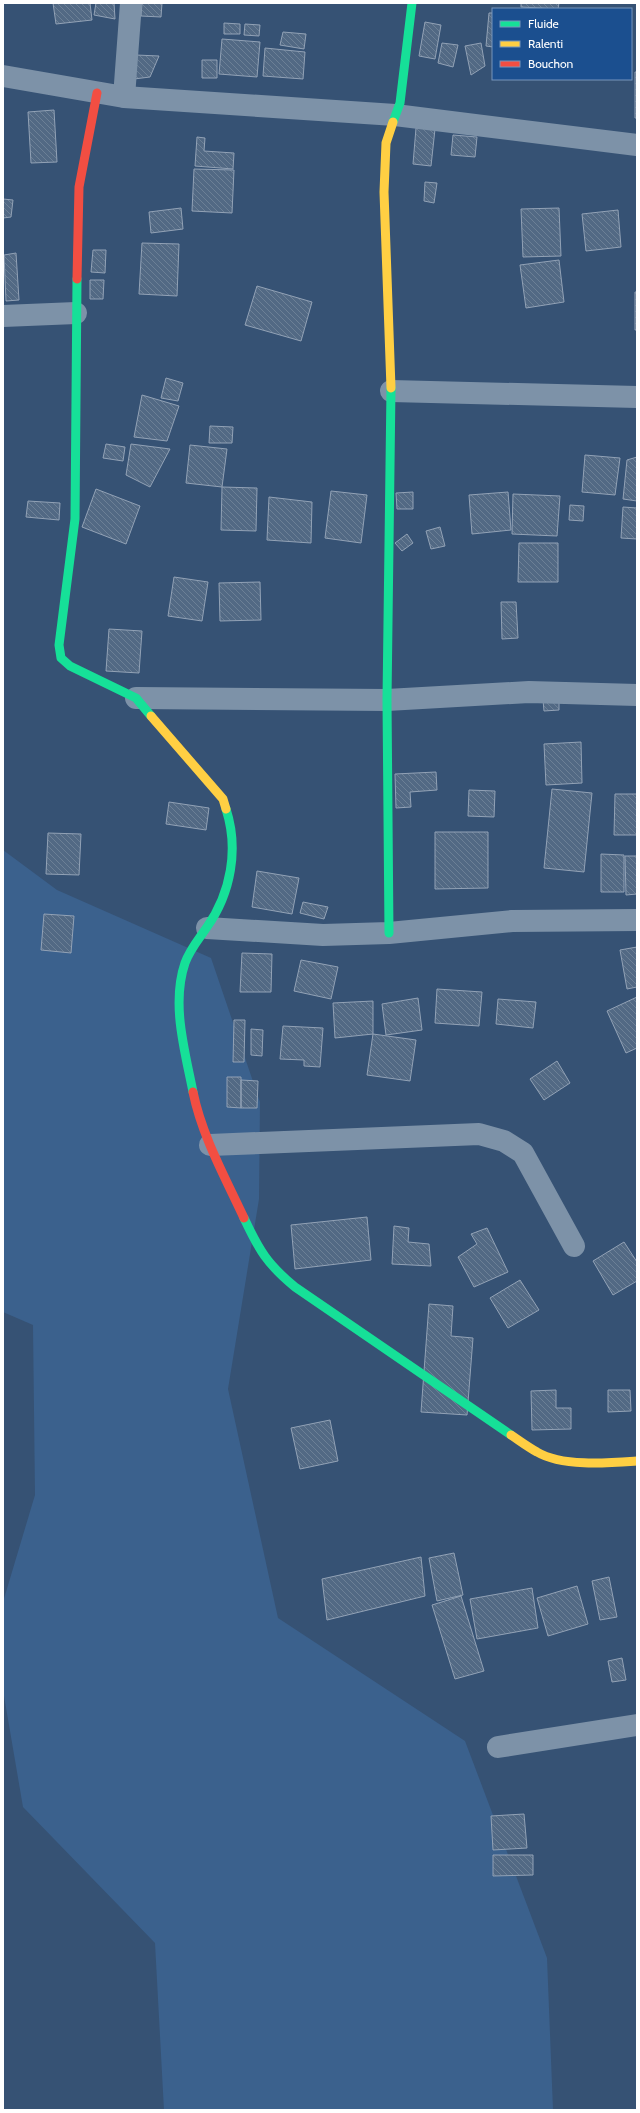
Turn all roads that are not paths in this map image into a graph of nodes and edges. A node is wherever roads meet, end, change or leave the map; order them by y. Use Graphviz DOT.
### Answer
graph roads {
  1 [pos="131,3"];
  2 [pos="412,3"];
  3 [pos="3,76"];
  4 [pos="97,93"];
  5 [pos="124,97"];
  6 [pos="395,115"];
  7 [pos="637,145"];
  8 [pos="76,313"];
  9 [pos="3,316"];
  10 [pos="391,391"];
  11 [pos="637,397"];
  12 [pos="637,695"];
  13 [pos="136,698"];
  14 [pos="387,700"];
  15 [pos="637,920"];
  16 [pos="207,928"];
  17 [pos="389,933"];
  18 [pos="210,1145"];
  19 [pos="574,1246"];
  20 [pos="637,1461"];
  21 [pos="637,1725"];
  22 [pos="498,1747"];
  1 -- 5 [label="street"];
  2 -- 6 [label="street"];
  3 -- 4 [label="street"];
  4 -- 5 [label="street"];
  4 -- 8 [label="street"];
  5 -- 6 [label="street"];
  6 -- 7 [label="street"];
  6 -- 10 [label="street"];
  8 -- 9 [label="street"];
  8 -- 13 [label="street"];
  10 -- 11 [label="street"];
  10 -- 14 [label="street"];
  12 -- 14 [label="street"];
  13 -- 14 [label="street"];
  13 -- 16 [label="street"];
  14 -- 17 [label="street"];
  15 -- 17 [label="street"];
  16 -- 17 [label="street"];
  16 -- 18 [label="street"];
  18 -- 19 [label="street"];
  18 -- 20 [label="street"];
  21 -- 22 [label="street"];
}
